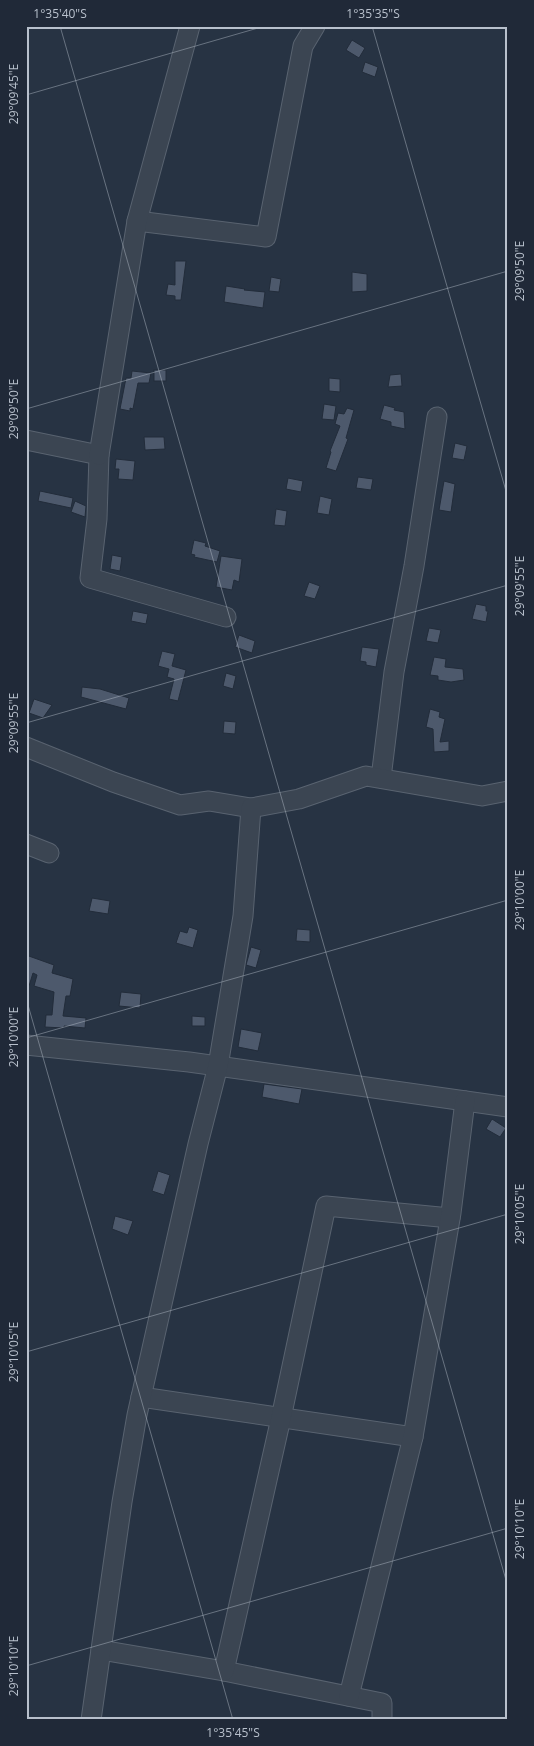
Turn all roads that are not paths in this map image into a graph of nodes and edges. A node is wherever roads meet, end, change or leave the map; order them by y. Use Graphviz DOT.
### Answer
graph roads {
  1 [pos="190,26"];
  2 [pos="316,26"];
  3 [pos="137,221"];
  4 [pos="437,417"];
  5 [pos="26,440"];
  6 [pos="99,455"];
  7 [pos="226,617"];
  8 [pos="26,747"];
  9 [pos="381,778"];
  10 [pos="508,792"];
  11 [pos="251,808"];
  12 [pos="26,844"];
  13 [pos="49,853"];
  14 [pos="26,1045"];
  15 [pos="218,1066"];
  16 [pos="465,1101"];
  17 [pos="508,1107"];
  18 [pos="450,1218"];
  19 [pos="141,1397"];
  20 [pos="281,1418"];
  21 [pos="413,1437"];
  22 [pos="101,1650"];
  23 [pos="224,1670"];
  24 [pos="349,1696"];
  25 [pos="91,1720"];
  26 [pos="382,1720"];
  1 -- 3 [label="street"];
  2 -- 3 [label="street"];
  3 -- 6 [label="street"];
  4 -- 9 [label="street"];
  5 -- 6 [label="street"];
  6 -- 7 [label="street"];
  8 -- 11 [label="street"];
  9 -- 10 [label="street"];
  9 -- 11 [label="street"];
  11 -- 15 [label="street"];
  12 -- 13 [label="street"];
  14 -- 15 [label="street"];
  15 -- 16 [label="street"];
  15 -- 19 [label="street"];
  16 -- 17 [label="street"];
  16 -- 18 [label="street"];
  18 -- 20 [label="street"];
  18 -- 21 [label="street"];
  19 -- 20 [label="street"];
  19 -- 22 [label="street"];
  20 -- 21 [label="street"];
  20 -- 23 [label="street"];
  21 -- 24 [label="street"];
  22 -- 23 [label="street"];
  22 -- 25 [label="street"];
  23 -- 24 [label="street"];
  24 -- 26 [label="street"];
}
